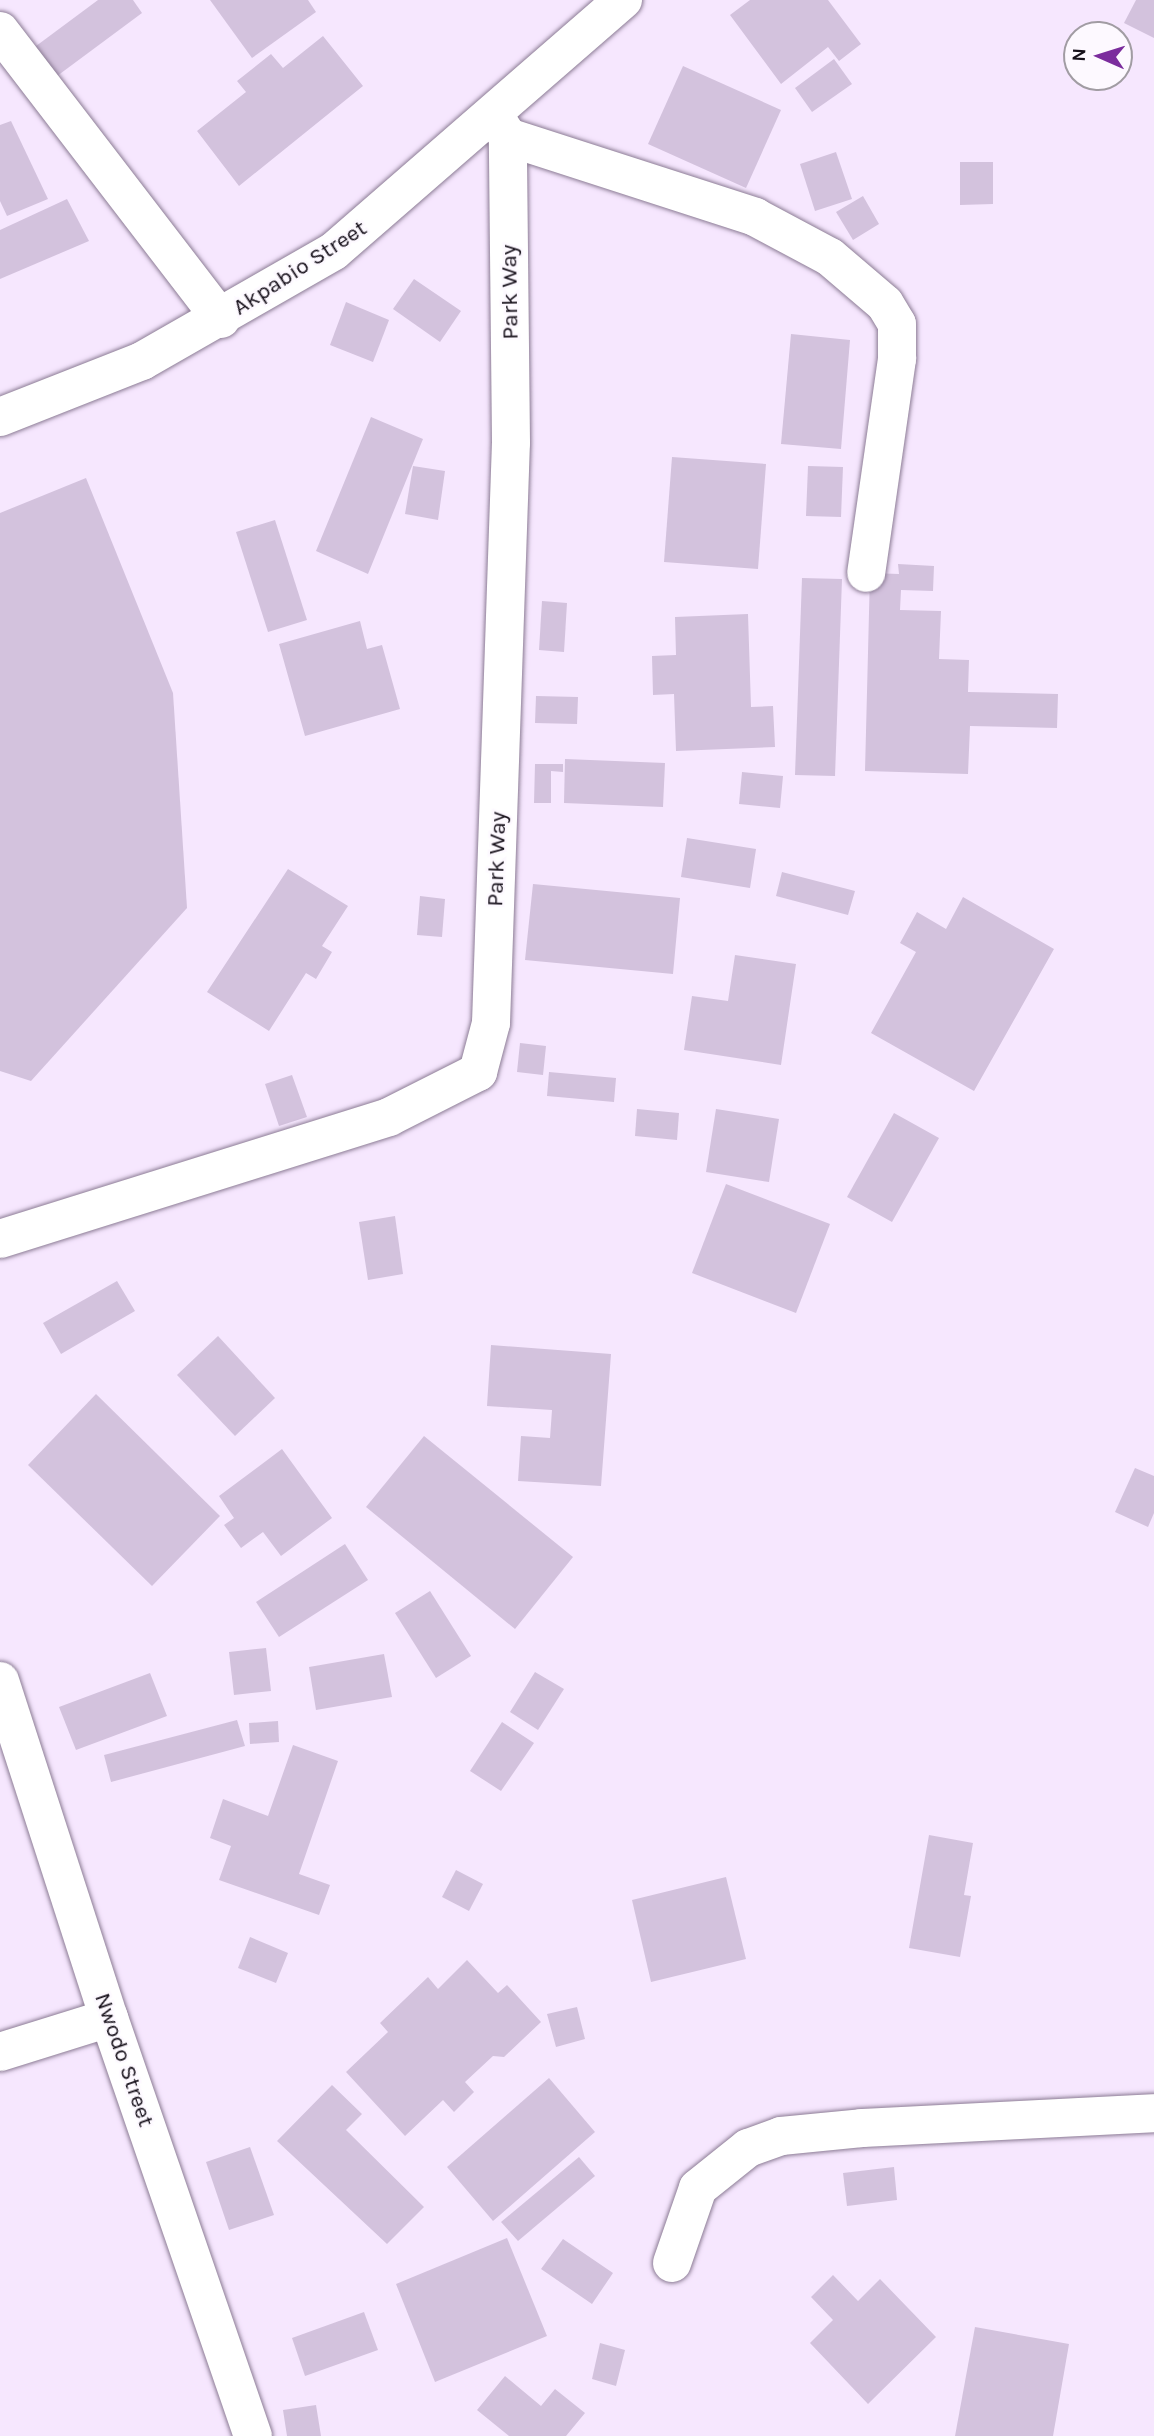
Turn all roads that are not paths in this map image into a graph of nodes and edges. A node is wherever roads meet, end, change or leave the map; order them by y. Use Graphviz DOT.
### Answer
graph roads {
  1 [pos="622,0"];
  2 [pos="0,32"];
  3 [pos="501,127"];
  4 [pos="221,319"];
  5 [pos="0,417"];
  6 [pos="866,573"];
  7 [pos="0,1239"];
  8 [pos="0,1681"];
  9 [pos="109,2018"];
  10 [pos="0,2052"];
  11 [pos="1154,2113"];
  12 [pos="672,2263"];
  13 [pos="253,2436"];
  1 -- 3 [label="street, Akpabio Street"];
  2 -- 4 [label="street"];
  3 -- 4 [label="street, Akpabio Street"];
  3 -- 6 [label="street"];
  3 -- 7 [label="street, Park Way"];
  4 -- 5 [label="street, Akpabio Street"];
  8 -- 9 [label="street, Nwodo Street"];
  9 -- 10 [label="street"];
  9 -- 13 [label="street, Nwodo Street"];
  11 -- 12 [label="street"];
}
